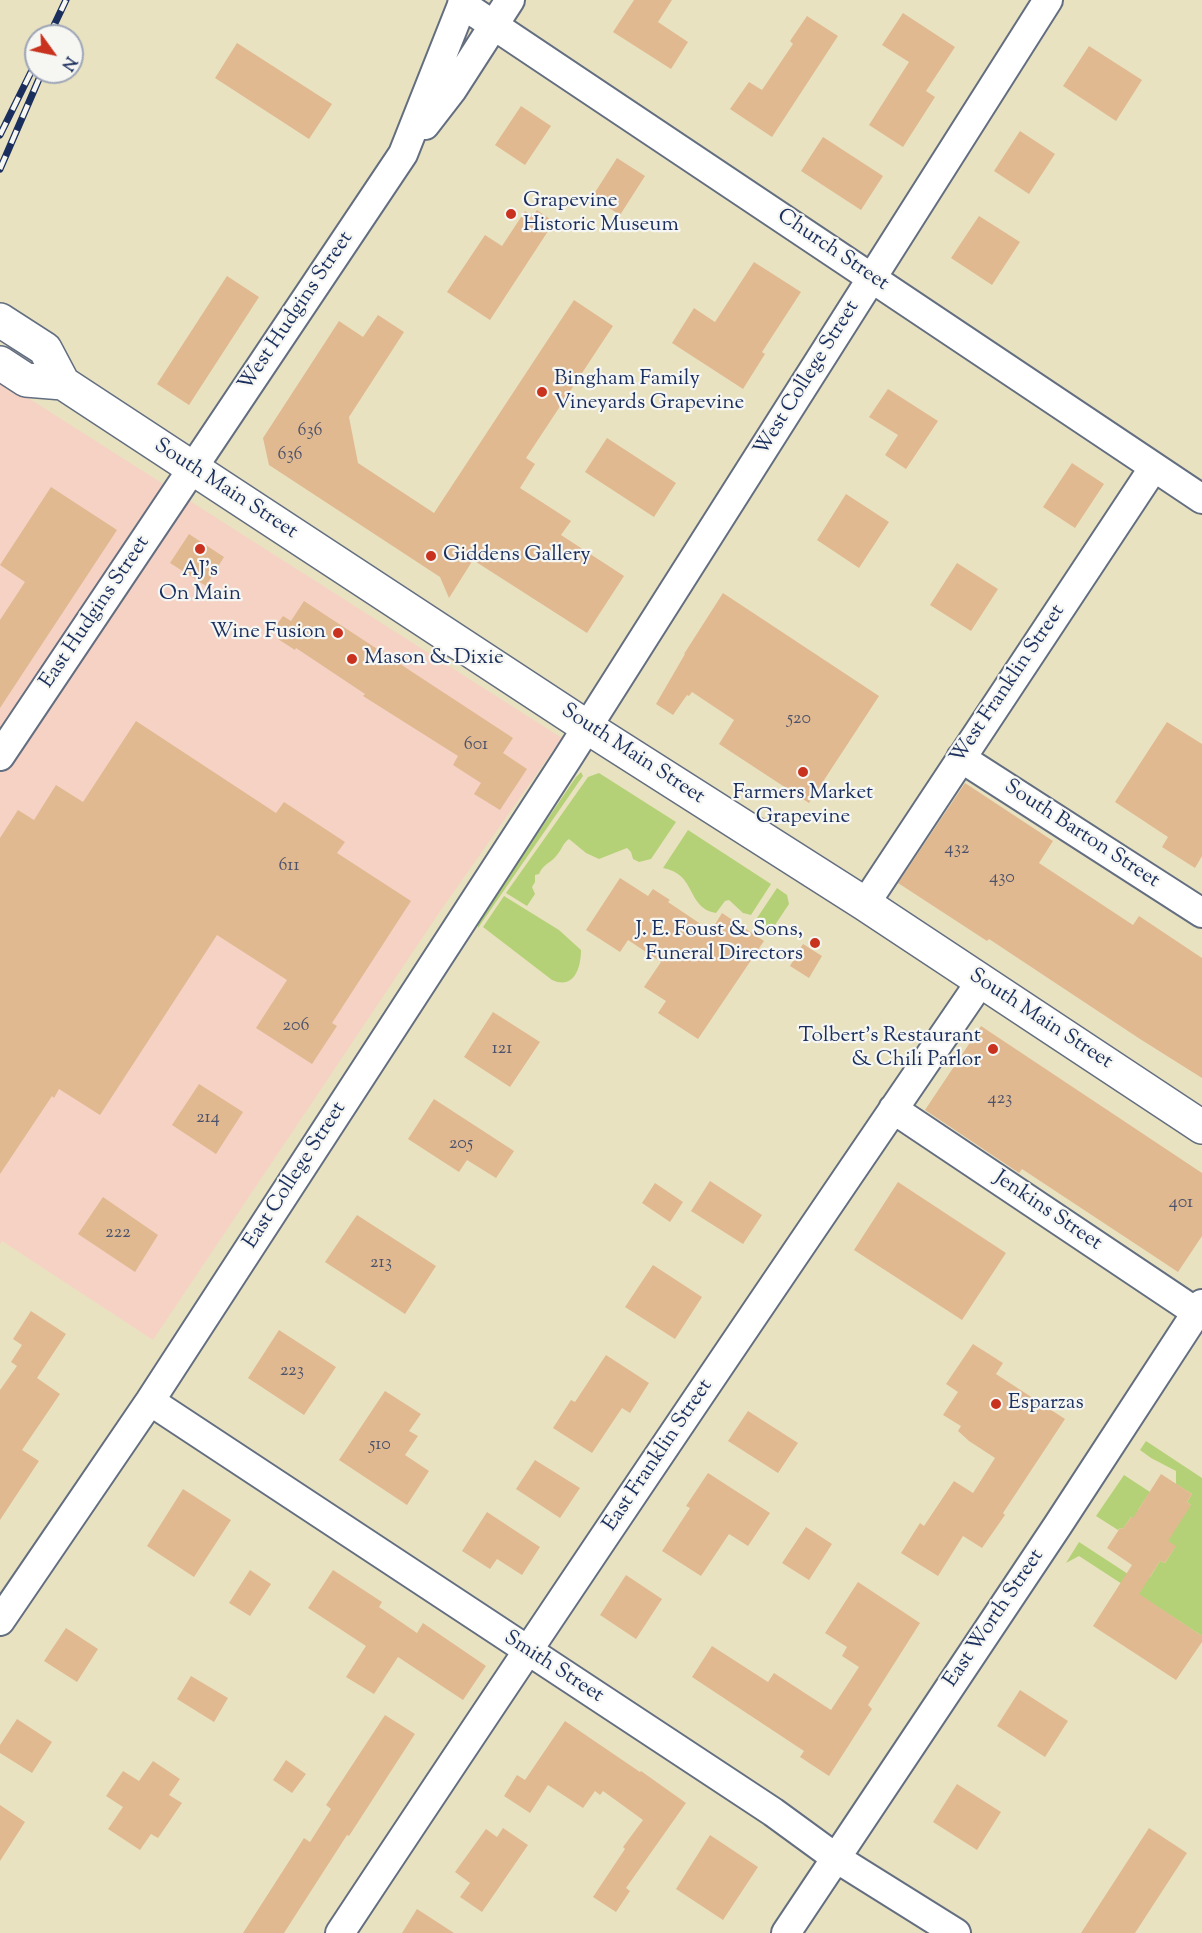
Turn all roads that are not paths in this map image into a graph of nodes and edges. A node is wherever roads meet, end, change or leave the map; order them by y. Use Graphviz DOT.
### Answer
graph roads {
  1 [pos="510,0"];
  2 [pos="1048,0"];
  3 [pos="463,2"];
  4 [pos="495,25"];
  5 [pos="403,154"];
  6 [pos="872,278"];
  7 [pos="0,320"];
  8 [pos="0,363"];
  9 [pos="63,383"];
  10 [pos="1154,467"];
  11 [pos="192,469"];
  12 [pos="1202,499"];
  13 [pos="587,727"];
  14 [pos="0,756"];
  15 [pos="961,758"];
  16 [pos="865,904"];
  17 [pos="1202,913"];
  18 [pos="981,981"];
  19 [pos="892,1109"];
  20 [pos="1202,1127"];
  21 [pos="1200,1311"];
  22 [pos="150,1401"];
  23 [pos="0,1621"];
  24 [pos="527,1651"];
  25 [pos="836,1858"];
  26 [pos="340,1933"];
  27 [pos="786,1933"];
  28 [pos="956,1933"];
  1 -- 4 [label="street, West Hudgins Street"];
  2 -- 6 [label="street, West College Street"];
  3 -- 4 [label="street, Church Street"];
  3 -- 5 [label="street, West Hudgins Street"];
  4 -- 5 [label="street, West Hudgins Street"];
  4 -- 6 [label="street, Church Street"];
  5 -- 11 [label="street, West Hudgins Street"];
  6 -- 10 [label="street, Church Street"];
  6 -- 13 [label="street, West College Street"];
  7 -- 9 [label="main road, South Main Street"];
  8 -- 9 [label="main road, South Main Street"];
  9 -- 11 [label="main road, South Main Street"];
  10 -- 12 [label="street, Church Street"];
  10 -- 15 [label="street, West Franklin Street"];
  11 -- 13 [label="main road, South Main Street"];
  11 -- 14 [label="street, East Hudgins Street"];
  13 -- 16 [label="main road, South Main Street"];
  13 -- 22 [label="street, East College Street"];
  15 -- 16 [label="street, West Franklin Street"];
  15 -- 17 [label="street, South Barton Street"];
  16 -- 18 [label="main road, South Main Street"];
  18 -- 19 [label="street, East Franklin Street"];
  18 -- 20 [label="main road, South Main Street"];
  19 -- 21 [label="street, Jenkins Street"];
  19 -- 24 [label="street, East Franklin Street"];
  21 -- 25 [label="street, East Worth Street"];
  22 -- 23 [label="street, East College Street"];
  22 -- 24 [label="street, Smith Street"];
  24 -- 25 [label="street, Smith Street"];
  24 -- 26 [label="street, East Franklin Street"];
  25 -- 27 [label="street, East Worth Street"];
  25 -- 28 [label="street, Smith Street"];
}
